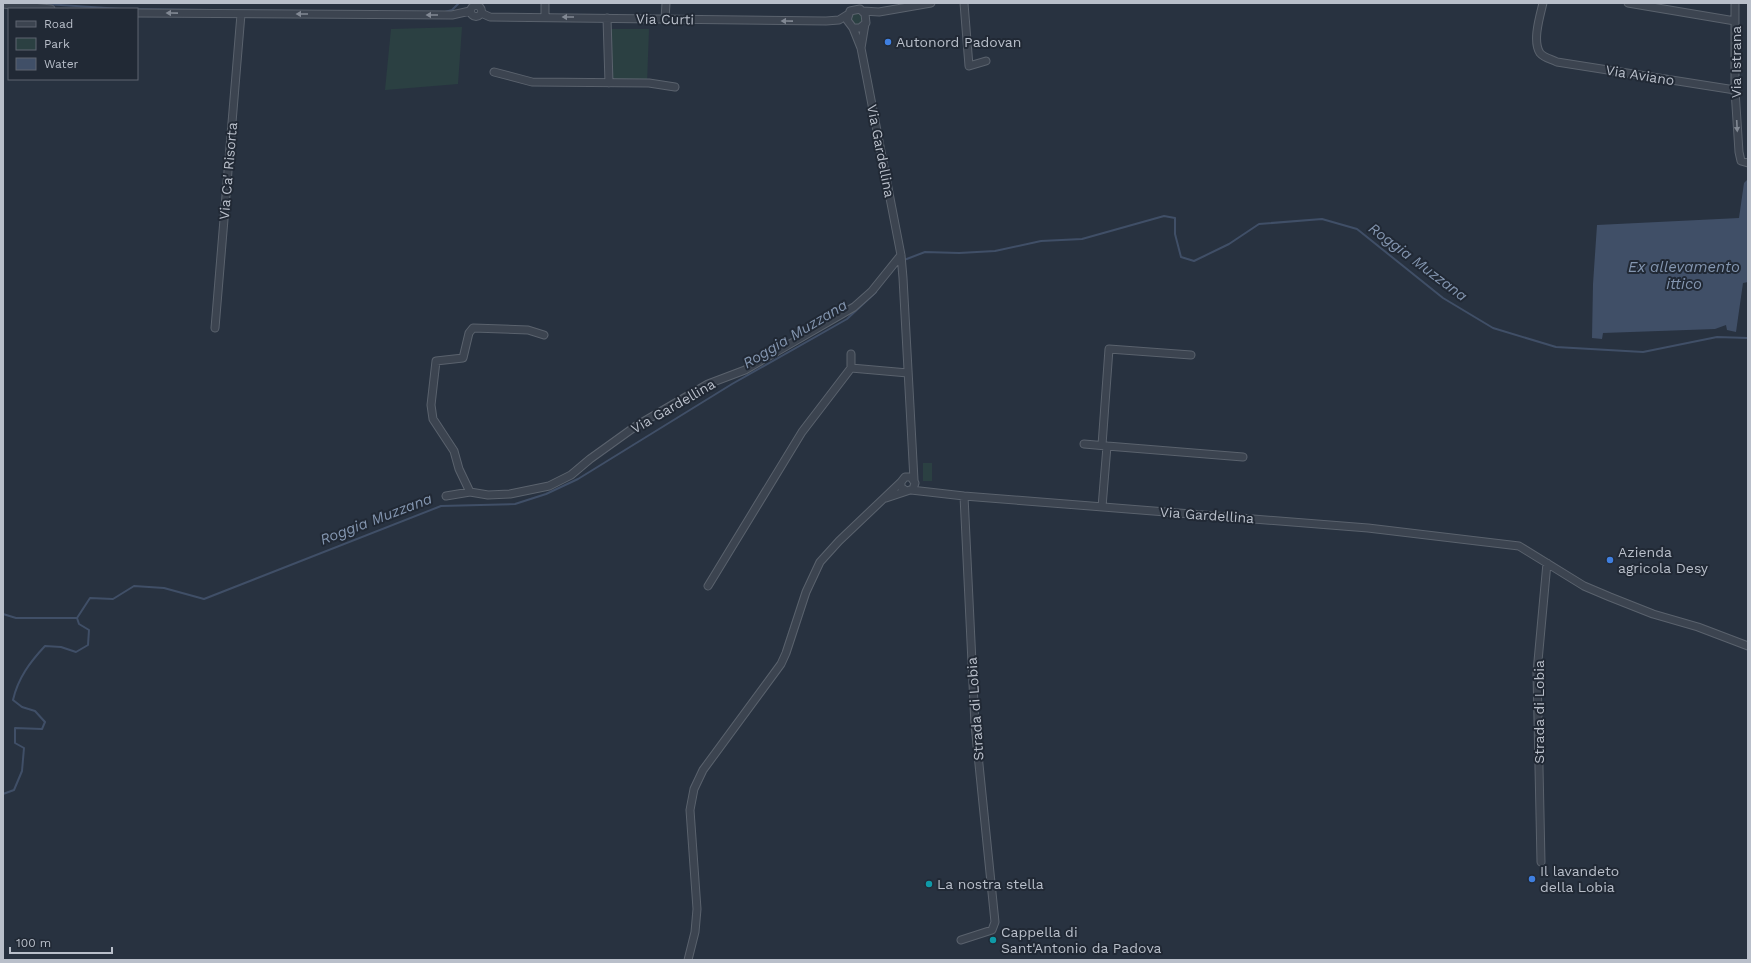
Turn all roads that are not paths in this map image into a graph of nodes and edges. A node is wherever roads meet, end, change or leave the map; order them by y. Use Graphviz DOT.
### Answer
graph roads {
  1 [pos="546,3"];
  2 [pos="666,3"];
  3 [pos="850,3"];
  4 [pos="857,3"];
  5 [pos="931,3"];
  6 [pos="964,3"];
  7 [pos="1543,3"];
  8 [pos="1628,3"];
  9 [pos="1735,3"];
  10 [pos="3,4"];
  11 [pos="41,8"];
  12 [pos="479,8"];
  13 [pos="862,11"];
  14 [pos="138,12"];
  15 [pos="879,12"];
  16 [pos="849,13"];
  17 [pos="241,14"];
  18 [pos="545,17"];
  19 [pos="607,18"];
  20 [pos="665,19"];
  21 [pos="1735,21"];
  22 [pos="865,24"];
  23 [pos="853,28"];
  24 [pos="861,48"];
  25 [pos="986,61"];
  26 [pos="494,72"];
  27 [pos="609,83"];
  28 [pos="675,87"];
  29 [pos="1735,90"];
  30 [pos="1748,164"];
  31 [pos="901,258"];
  32 [pos="215,328"];
  33 [pos="544,335"];
  34 [pos="851,354"];
  35 [pos="1190,355"];
  36 [pos="851,368"];
  37 [pos="908,373"];
  38 [pos="1084,444"];
  39 [pos="1104,445"];
  40 [pos="912,455"];
  41 [pos="1243,457"];
  42 [pos="902,480"];
  43 [pos="915,481"];
  44 [pos="908,490"];
  45 [pos="470,492"];
  46 [pos="932,494"];
  47 [pos="446,496"];
  48 [pos="964,496"];
  49 [pos="879,502"];
  50 [pos="1102,507"];
  51 [pos="1547,562"];
  52 [pos="708,586"];
  53 [pos="1748,646"];
  54 [pos="1541,862"];
  55 [pos="961,940"];
  56 [pos="688,960"];
  1 -- 18 [label="street"];
  2 -- 20 [label="street"];
  3 -- 16 [label="street, Via Gardellina"];
  4 -- 13 [label="street, Via Gardellina"];
  5 -- 15 [label="street"];
  6 -- 25 [label="street"];
  7 -- 29 [label="street, Via Aviano"];
  8 -- 21 [label="street"];
  9 -- 21 [label="street, Via Istrana"];
  10 -- 11 [label="street"];
  12 -- 17 [label="street, Via Curti, one-way"];
  12 -- 18 [label="street, Via Curti"];
  13 -- 15 [label="street"];
  13 -- 16 [label="street"];
  13 -- 22 [label="street, Via Gardellina"];
  17 -- 14 [label="street, Via Curti, one-way"];
  15 -- 22 [label="street"];
  16 -- 20 [label="street, Via Curti, one-way"];
  16 -- 23 [label="street, Via Gardellina"];
  17 -- 32 [label="street, Via Ca' Risorta"];
  19 -- 18 [label="street, Via Curti, one-way"];
  19 -- 20 [label="street, Via Curti"];
  19 -- 27 [label="street"];
  21 -- 29 [label="street, Via Istrana"];
  22 -- 23 [label="street"];
  22 -- 24 [label="street, Via Gardellina"];
  23 -- 24 [label="street, Via Gardellina"];
  24 -- 31 [label="street, Via Gardellina"];
  26 -- 27 [label="street"];
  27 -- 28 [label="street"];
  29 -- 30 [label="street, Via Istrana, one-way"];
  31 -- 37 [label="street, Via Gardellina"];
  31 -- 45 [label="street, Via Gardellina"];
  33 -- 45 [label="street"];
  34 -- 36 [label="street"];
  35 -- 39 [label="street"];
  36 -- 37 [label="street"];
  36 -- 52 [label="street"];
  37 -- 40 [label="street, Via Gardellina"];
  38 -- 39 [label="street"];
  39 -- 41 [label="street"];
  39 -- 50 [label="street"];
  40 -- 42 [label="street, Via Gardellina"];
  40 -- 43 [label="street, Via Gardellina"];
  42 -- 43 [label="street"];
  42 -- 44 [label="street"];
  42 -- 49 [label="street"];
  43 -- 44 [label="street"];
  43 -- 46 [label="street"];
  44 -- 46 [label="street, Via Gardellina"];
  44 -- 49 [label="street"];
  45 -- 47 [label="street, Via Gardellina"];
  46 -- 48 [label="street, Via Gardellina"];
  48 -- 50 [label="street, Via Gardellina"];
  48 -- 55 [label="street, Strada di Lobia"];
  49 -- 56 [label="street"];
  50 -- 51 [label="street, Via Gardellina"];
  51 -- 53 [label="street"];
  51 -- 54 [label="street, Strada di Lobia"];
}
